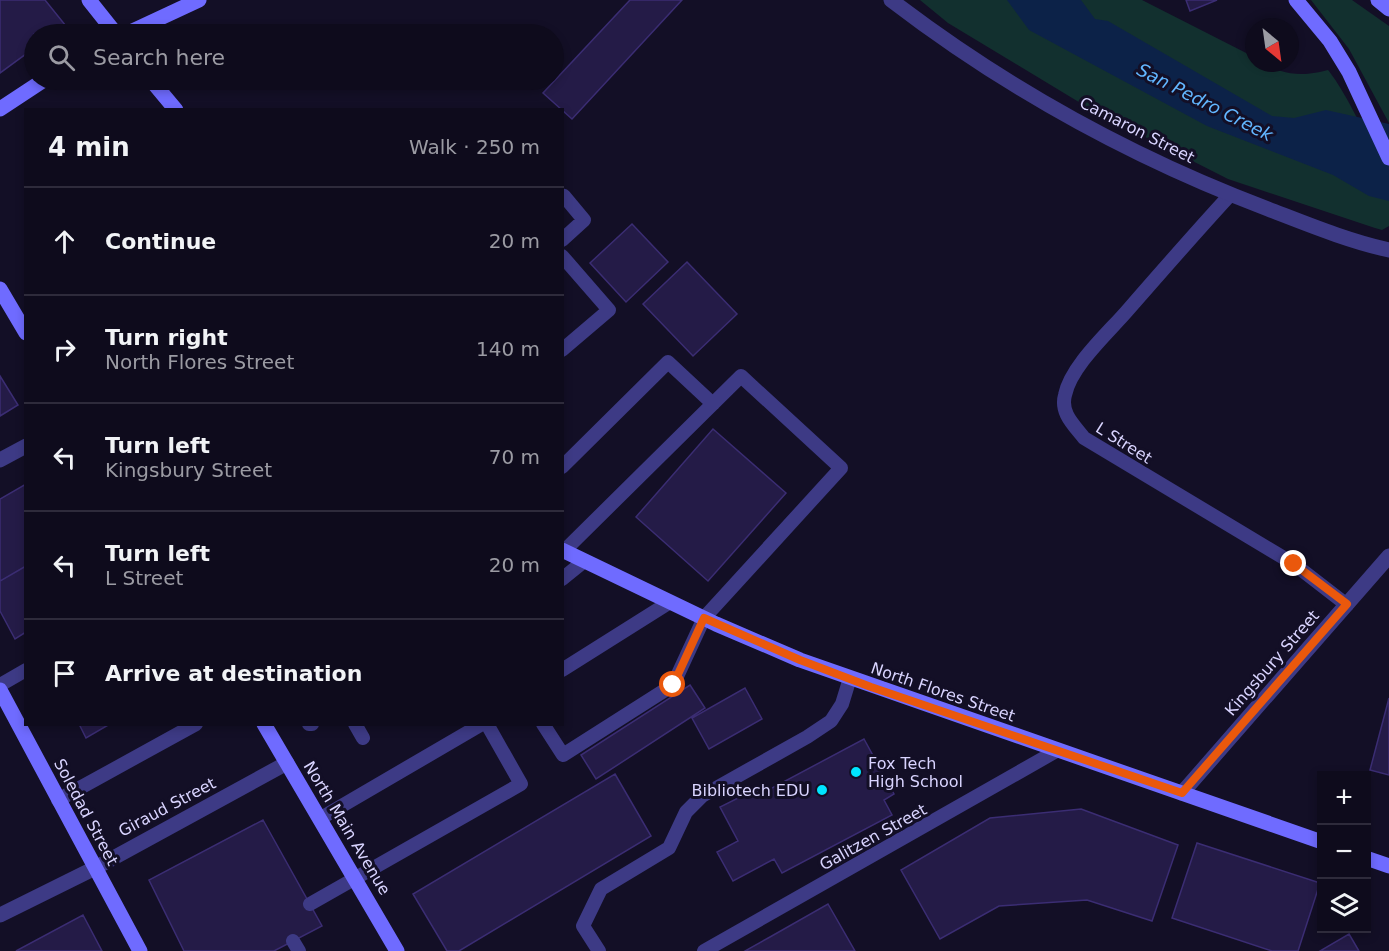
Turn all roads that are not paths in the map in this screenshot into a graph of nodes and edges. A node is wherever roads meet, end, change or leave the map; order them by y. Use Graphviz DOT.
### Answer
graph roads {
  1 [pos="89,0"];
  2 [pos="199,0"];
  3 [pos="891,0"];
  4 [pos="1296,0"];
  5 [pos="1378,0"];
  6 [pos="1389,9"];
  7 [pos="108,24"];
  8 [pos="147,24"];
  9 [pos="29,90"];
  10 [pos="159,90"];
  11 [pos="174,108"];
  12 [pos="0,109"];
  13 [pos="1389,158"];
  14 [pos="1230,195"];
  15 [pos="564,196"];
  16 [pos="564,238"];
  17 [pos="1389,250"];
  18 [pos="564,258"];
  19 [pos="0,289"];
  20 [pos="24,330"];
  21 [pos="564,348"];
  22 [pos="713,404"];
  23 [pos="24,447"];
  24 [pos="0,460"];
  25 [pos="564,465"];
  26 [pos="564,550"];
  27 [pos="564,552"];
  28 [pos="1389,556"];
  29 [pos="583,562"];
  30 [pos="564,577"];
  31 [pos="670,602"];
  32 [pos="1347,604"];
  33 [pos="704,618"];
  34 [pos="564,669"];
  35 [pos="24,671"];
  36 [pos="850,678"];
  37 [pos="0,685"];
  38 [pos="0,690"];
  39 [pos="192,726"];
  40 [pos="268,726"];
  41 [pos="356,726"];
  42 [pos="481,726"];
  43 [pos="485,726"];
  44 [pos="544,726"];
  45 [pos="363,738"];
  46 [pos="1058,750"];
  47 [pos="287,763"];
  48 [pos="1182,793"];
  49 [pos="58,800"];
  50 [pos="321,818"];
  51 [pos="1317,840"];
  52 [pos="1371,860"];
  53 [pos="1389,866"];
  54 [pos="95,868"];
  55 [pos="357,879"];
  56 [pos="310,904"];
  57 [pos="0,915"];
  58 [pos="140,951"];
  59 [pos="397,951"];
  60 [pos="599,951"];
  61 [pos="704,951"];
  1 -- 7 [label="main road"];
  2 -- 8 [label="main road"];
  3 -- 14 [label="street, Camaron Street"];
  4 -- 13 [label="main road"];
  5 -- 6 [label="main road"];
  9 -- 12 [label="main road"];
  10 -- 11 [label="main road"];
  14 -- 17 [label="street, Camaron Street"];
  14 -- 32 [label="lane, L Street"];
  15 -- 16 [label="lane"];
  18 -- 21 [label="lane"];
  19 -- 20 [label="main road"];
  22 -- 25 [label="lane"];
  22 -- 26 [label="lane"];
  22 -- 33 [label="lane"];
  23 -- 24 [label="street"];
  27 -- 29 [label="main road, North Flores Street"];
  28 -- 32 [label="street, Kingsbury Street"];
  29 -- 30 [label="lane"];
  29 -- 31 [label="main road, North Flores Street"];
  31 -- 33 [label="main road, North Flores Street"];
  31 -- 34 [label="lane"];
  32 -- 48 [label="street, Kingsbury Street"];
  33 -- 36 [label="main road, North Flores Street"];
  33 -- 44 [label="lane"];
  35 -- 37 [label="lane"];
  36 -- 46 [label="main road, North Flores Street"];
  36 -- 60 [label="lane"];
  38 -- 49 [label="main road, Soledad Street"];
  39 -- 49 [label="lane"];
  40 -- 47 [label="main road, North Main Avenue"];
  41 -- 45 [label="lane"];
  42 -- 50 [label="lane"];
  43 -- 55 [label="lane"];
  46 -- 48 [label="main road, North Flores Street"];
  46 -- 61 [label="lane, Galitzen Street"];
  47 -- 50 [label="main road, North Main Avenue"];
  47 -- 54 [label="street, Giraud Street"];
  48 -- 51 [label="main road, North Flores Street"];
  49 -- 54 [label="main road, Soledad Street"];
  50 -- 55 [label="main road, North Main Avenue"];
  52 -- 53 [label="main road"];
  54 -- 57 [label="street, Giraud Street"];
  54 -- 58 [label="main road, Soledad Street"];
  55 -- 56 [label="lane"];
  55 -- 59 [label="main road, North Main Avenue"];
}
